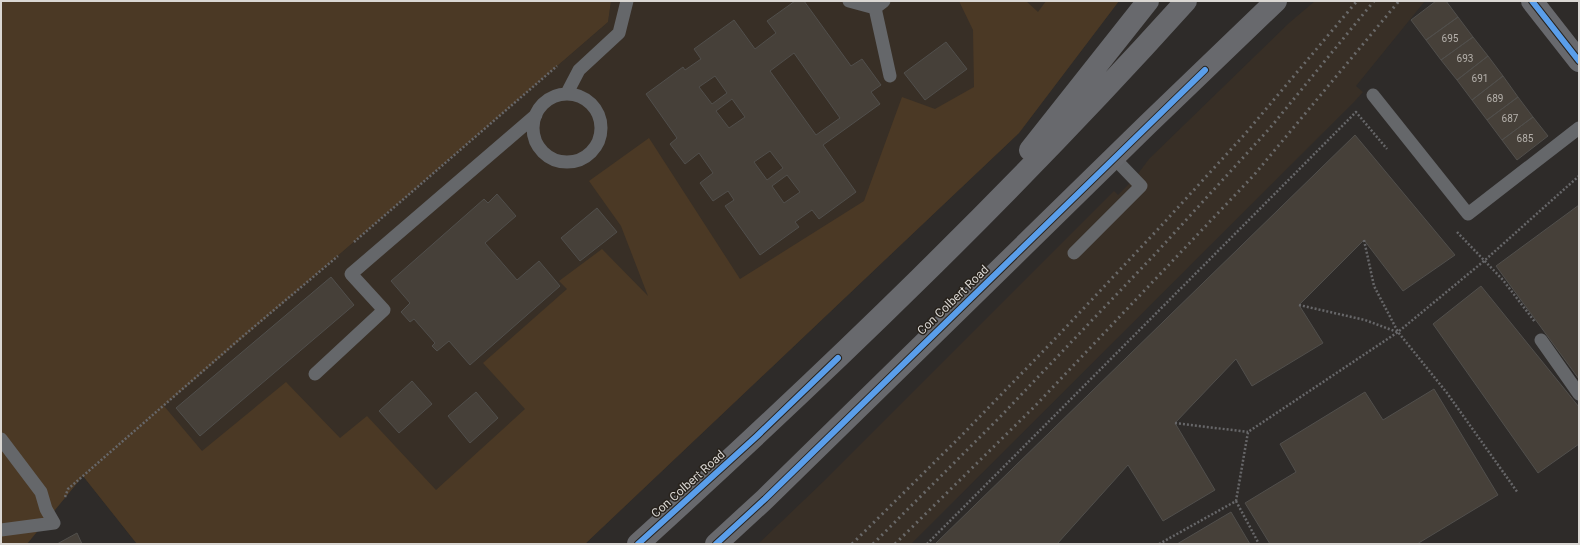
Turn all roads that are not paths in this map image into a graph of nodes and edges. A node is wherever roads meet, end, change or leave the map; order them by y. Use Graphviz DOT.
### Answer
graph roads {
  1 [pos="627,1"];
  2 [pos="849,1"];
  3 [pos="1148,1"];
  4 [pos="1186,1"];
  5 [pos="1276,1"];
  6 [pos="879,4"];
  7 [pos="1536,4"];
  8 [pos="1579,60"];
  9 [pos="890,76"];
  10 [pos="567,93"];
  11 [pos="1373,95"];
  12 [pos="536,115"];
  13 [pos="1579,128"];
  14 [pos="1114,158"];
  15 [pos="953,246"];
  16 [pos="1074,253"];
  17 [pos="1541,340"];
  18 [pos="315,374"];
  19 [pos="1579,394"];
  20 [pos="1,440"];
  21 [pos="1,530"];
  22 [pos="638,544"];
  23 [pos="716,544"];
  1 -- 10 [label="lane"];
  2 -- 6 [label="lane"];
  3 -- 15 [label="main road"];
  4 -- 15 [label="main road, Con Colbert Road"];
  5 -- 14 [label="main road, Con Colbert Road"];
  6 -- 9 [label="lane"];
  7 -- 8 [label="main road"];
  10 -- 12 [label="lane"];
  10 -- 12 [label="lane"];
  11 -- 13 [label="lane"];
  12 -- 18 [label="lane"];
  14 -- 16 [label="lane"];
  14 -- 23 [label="main road, Con Colbert Road"];
  15 -- 22 [label="main road, Con Colbert Road"];
  17 -- 19 [label="lane"];
  20 -- 21 [label="lane"];
}
